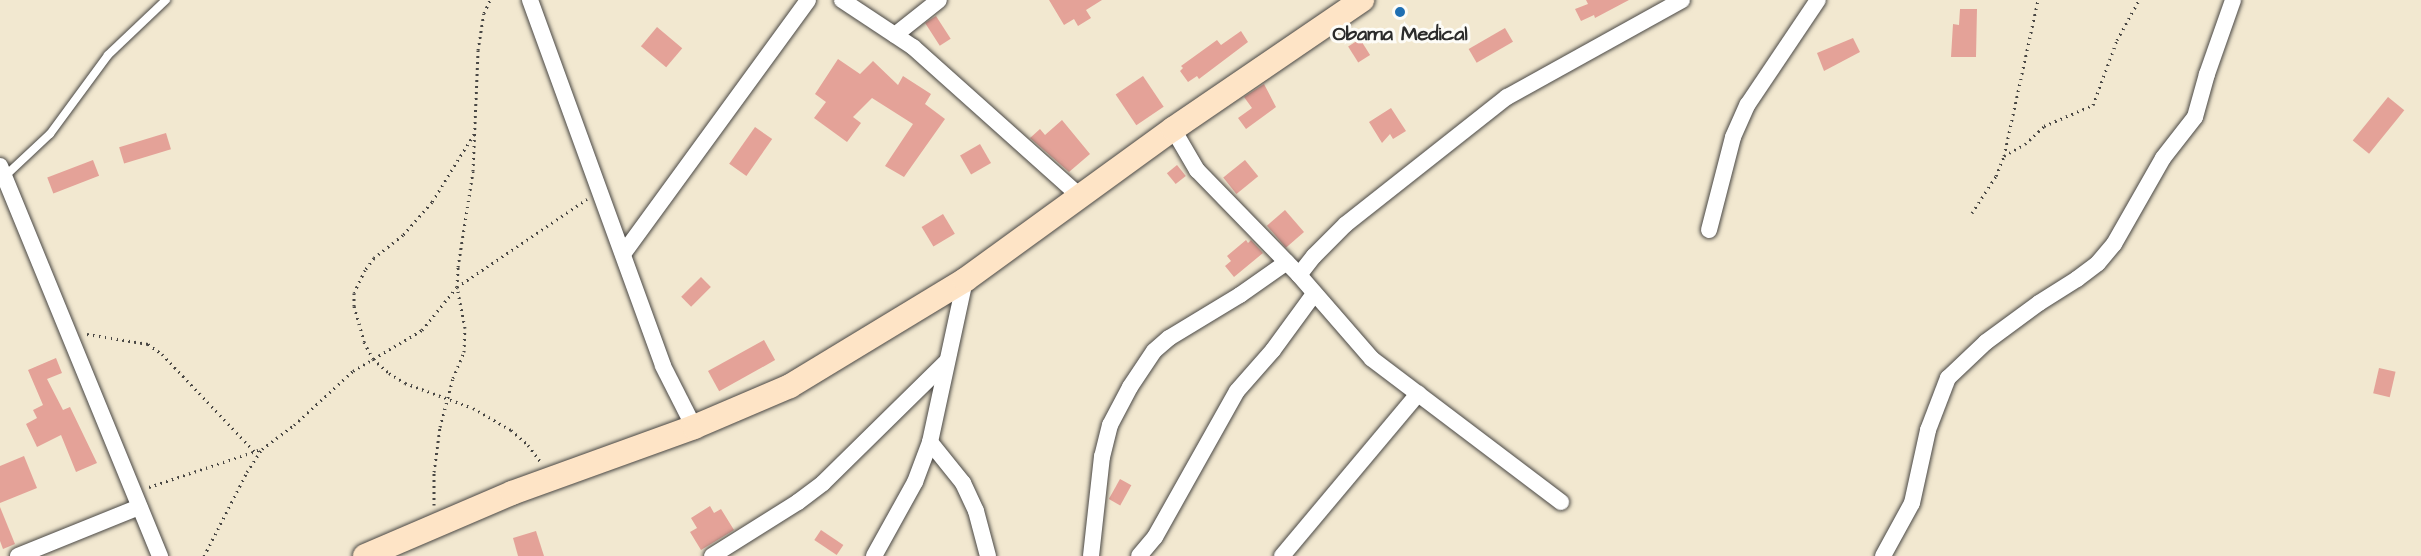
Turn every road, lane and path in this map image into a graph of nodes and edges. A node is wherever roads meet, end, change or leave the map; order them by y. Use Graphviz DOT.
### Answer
graph roads {
  1 [pos="166,0"];
  2 [pos="490,0"];
  3 [pos="530,0"];
  4 [pos="808,0"];
  5 [pos="842,0"];
  6 [pos="939,0"];
  7 [pos="1362,0"];
  8 [pos="1682,0"];
  9 [pos="1818,0"];
  10 [pos="2038,0"];
  11 [pos="2139,0"];
  12 [pos="2233,0"];
  13 [pos="895,34"];
  14 [pos="1173,129"];
  15 [pos="476,132"];
  16 [pos="2004,156"];
  17 [pos="2,172"];
  18 [pos="600,190"];
  19 [pos="1081,197"];
  20 [pos="1971,213"];
  21 [pos="1709,230"];
  22 [pos="623,254"];
  23 [pos="1287,262"];
  24 [pos="1299,275"];
  25 [pos="965,280"];
  26 [pos="457,287"];
  27 [pos="1314,294"];
  28 [pos="67,332"];
  29 [pos="373,359"];
  30 [pos="946,362"];
  31 [pos="1418,394"];
  32 [pos="448,399"];
  33 [pos="694,427"];
  34 [pos="930,442"];
  35 [pos="262,448"];
  36 [pos="254,451"];
  37 [pos="570,470"];
  38 [pos="136,500"];
  39 [pos="1561,502"];
  40 [pos="441,525"];
  41 [pos="18,556"];
  42 [pos="160,556"];
  43 [pos="204,556"];
  44 [pos="365,556"];
  45 [pos="712,556"];
  46 [pos="874,556"];
  47 [pos="988,556"];
  48 [pos="1091,556"];
  49 [pos="1139,556"];
  50 [pos="1282,556"];
  51 [pos="1883,556"];
  1 -- 17 [label="lane"];
  2 -- 15 [label="path"];
  3 -- 18 [label="street"];
  4 -- 22 [label="street"];
  5 -- 13 [label="street"];
  6 -- 13 [label="street"];
  7 -- 14 [label="street"];
  8 -- 24 [label="street"];
  9 -- 21 [label="street"];
  10 -- 16 [label="path"];
  11 -- 16 [label="path"];
  12 -- 51 [label="street"];
  13 -- 19 [label="street"];
  14 -- 19 [label="street"];
  14 -- 23 [label="street"];
  15 -- 26 [label="path"];
  15 -- 29 [label="path"];
  16 -- 20 [label="path"];
  17 -- 28 [label="street"];
  18 -- 22 [label="street"];
  18 -- 26 [label="path"];
  19 -- 25 [label="street"];
  22 -- 33 [label="street"];
  23 -- 24 [label="street"];
  23 -- 48 [label="street"];
  24 -- 27 [label="street"];
  25 -- 30 [label="street"];
  25 -- 33 [label="street"];
  26 -- 29 [label="path"];
  26 -- 32 [label="path"];
  27 -- 31 [label="street"];
  27 -- 49 [label="street"];
  28 -- 36 [label="path"];
  28 -- 38 [label="street"];
  29 -- 32 [label="path"];
  29 -- 35 [label="path"];
  30 -- 34 [label="street"];
  30 -- 45 [label="street"];
  31 -- 39 [label="street"];
  31 -- 50 [label="street"];
  32 -- 37 [label="path"];
  32 -- 40 [label="path"];
  33 -- 37 [label="street"];
  34 -- 46 [label="street"];
  34 -- 47 [label="street"];
  35 -- 36 [label="path"];
  35 -- 43 [label="path"];
  36 -- 38 [label="path"];
  37 -- 40 [label="street"];
  38 -- 41 [label="street"];
  38 -- 42 [label="street"];
  40 -- 44 [label="street"];
}
